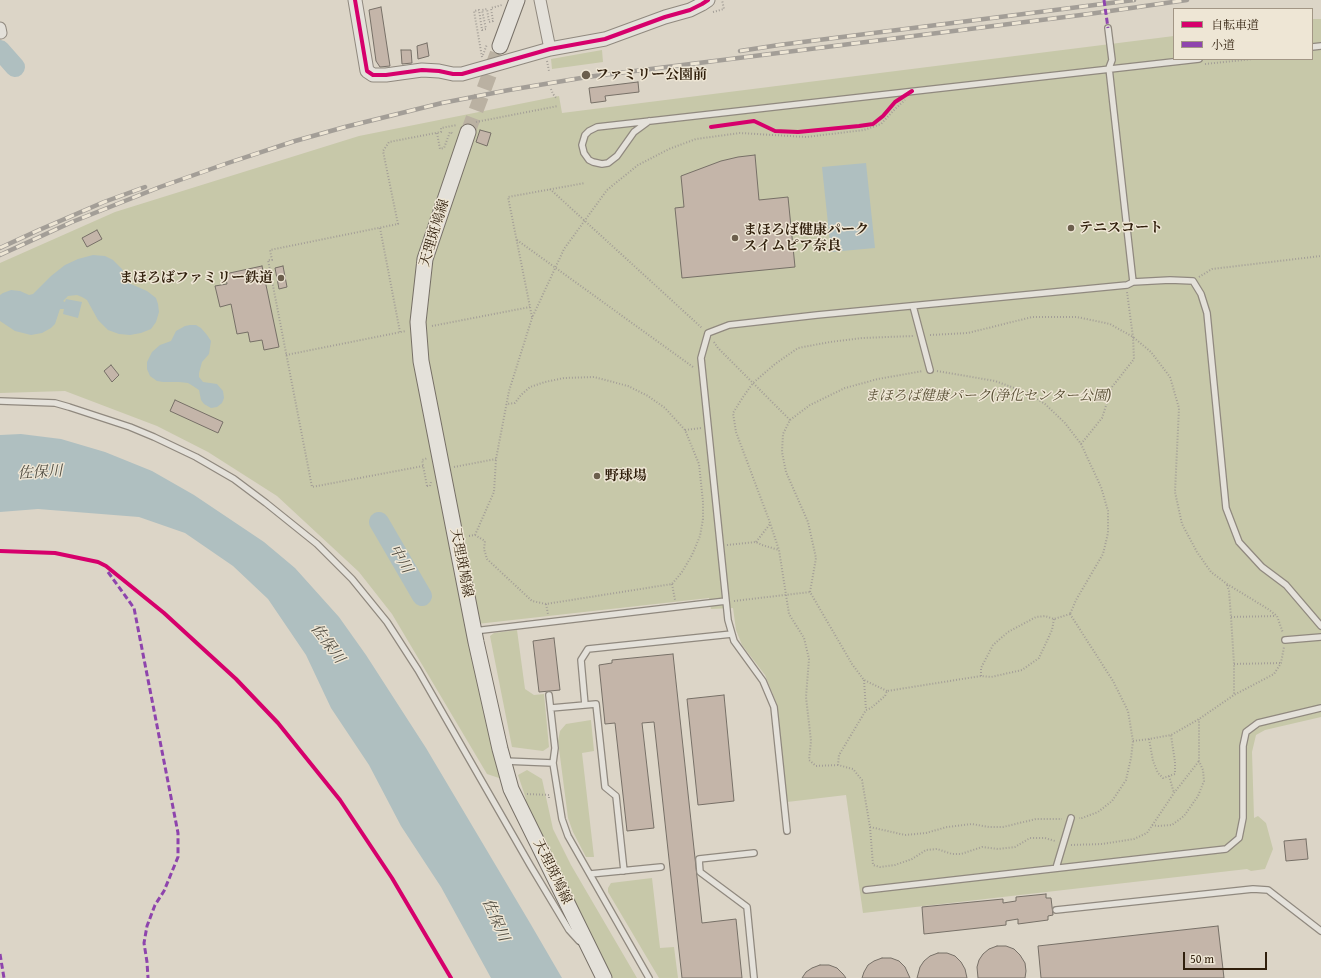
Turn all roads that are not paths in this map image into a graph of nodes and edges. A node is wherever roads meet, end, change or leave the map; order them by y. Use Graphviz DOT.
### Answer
graph roads {
  1 [pos="356,0"];
  2 [pos="540,0"];
  3 [pos="708,0"];
  4 [pos="512,2"];
  5 [pos="1108,28"];
  6 [pos="500,46"];
  7 [pos="550,49"];
  8 [pos="1189,60"];
  9 [pos="1109,68"];
  10 [pos="649,121"];
  11 [pos="465,128"];
  12 [pos="1133,282"];
  13 [pos="913,306"];
  14 [pos="930,370"];
  15 [pos="0,401"];
  16 [pos="726,602"];
  17 [pos="1321,626"];
  18 [pos="474,631"];
  19 [pos="732,634"];
  20 [pos="1321,637"];
  21 [pos="1285,640"];
  22 [pos="549,695"];
  23 [pos="585,705"];
  24 [pos="551,708"];
  25 [pos="1321,708"];
  26 [pos="503,761"];
  27 [pos="553,763"];
  28 [pos="1071,818"];
  29 [pos="787,831"];
  30 [pos="754,853"];
  31 [pos="661,867"];
  32 [pos="1056,868"];
  33 [pos="624,871"];
  34 [pos="590,874"];
  35 [pos="866,890"];
  36 [pos="1056,910"];
  37 [pos="1321,931"];
  38 [pos="596,962"];
  39 [pos="604,978"];
  40 [pos="649,978"];
  41 [pos="754,978"];
  1 -- 7 [label="street"];
  2 -- 7 [label="street"];
  3 -- 7 [label="street"];
  4 -- 6 [label="main road"];
  5 -- 9 [label="lane"];
  8 -- 9 [label="lane"];
  9 -- 10 [label="lane"];
  9 -- 12 [label="lane"];
  10 -- 10 [label="lane"];
  11 -- 18 [label="main road, 天理斑鳩線"];
  12 -- 13 [label="lane"];
  12 -- 17 [label="lane"];
  13 -- 14 [label="lane"];
  13 -- 16 [label="lane"];
  15 -- 38 [label="lane"];
  16 -- 18 [label="lane"];
  16 -- 19 [label="lane"];
  18 -- 26 [label="main road, 天理斑鳩線"];
  19 -- 23 [label="lane"];
  19 -- 29 [label="lane"];
  20 -- 21 [label="lane"];
  22 -- 24 [label="lane"];
  23 -- 24 [label="lane"];
  23 -- 33 [label="lane"];
  24 -- 27 [label="lane"];
  25 -- 32 [label="lane"];
  26 -- 27 [label="lane"];
  26 -- 38 [label="main road, 天理斑鳩線"];
  27 -- 34 [label="lane"];
  28 -- 32 [label="lane"];
  30 -- 41 [label="lane"];
  31 -- 33 [label="lane"];
  32 -- 35 [label="lane"];
  33 -- 34 [label="lane"];
  34 -- 40 [label="lane"];
  36 -- 37 [label="lane"];
  38 -- 39 [label="main road, 天理斑鳩線"];
}
